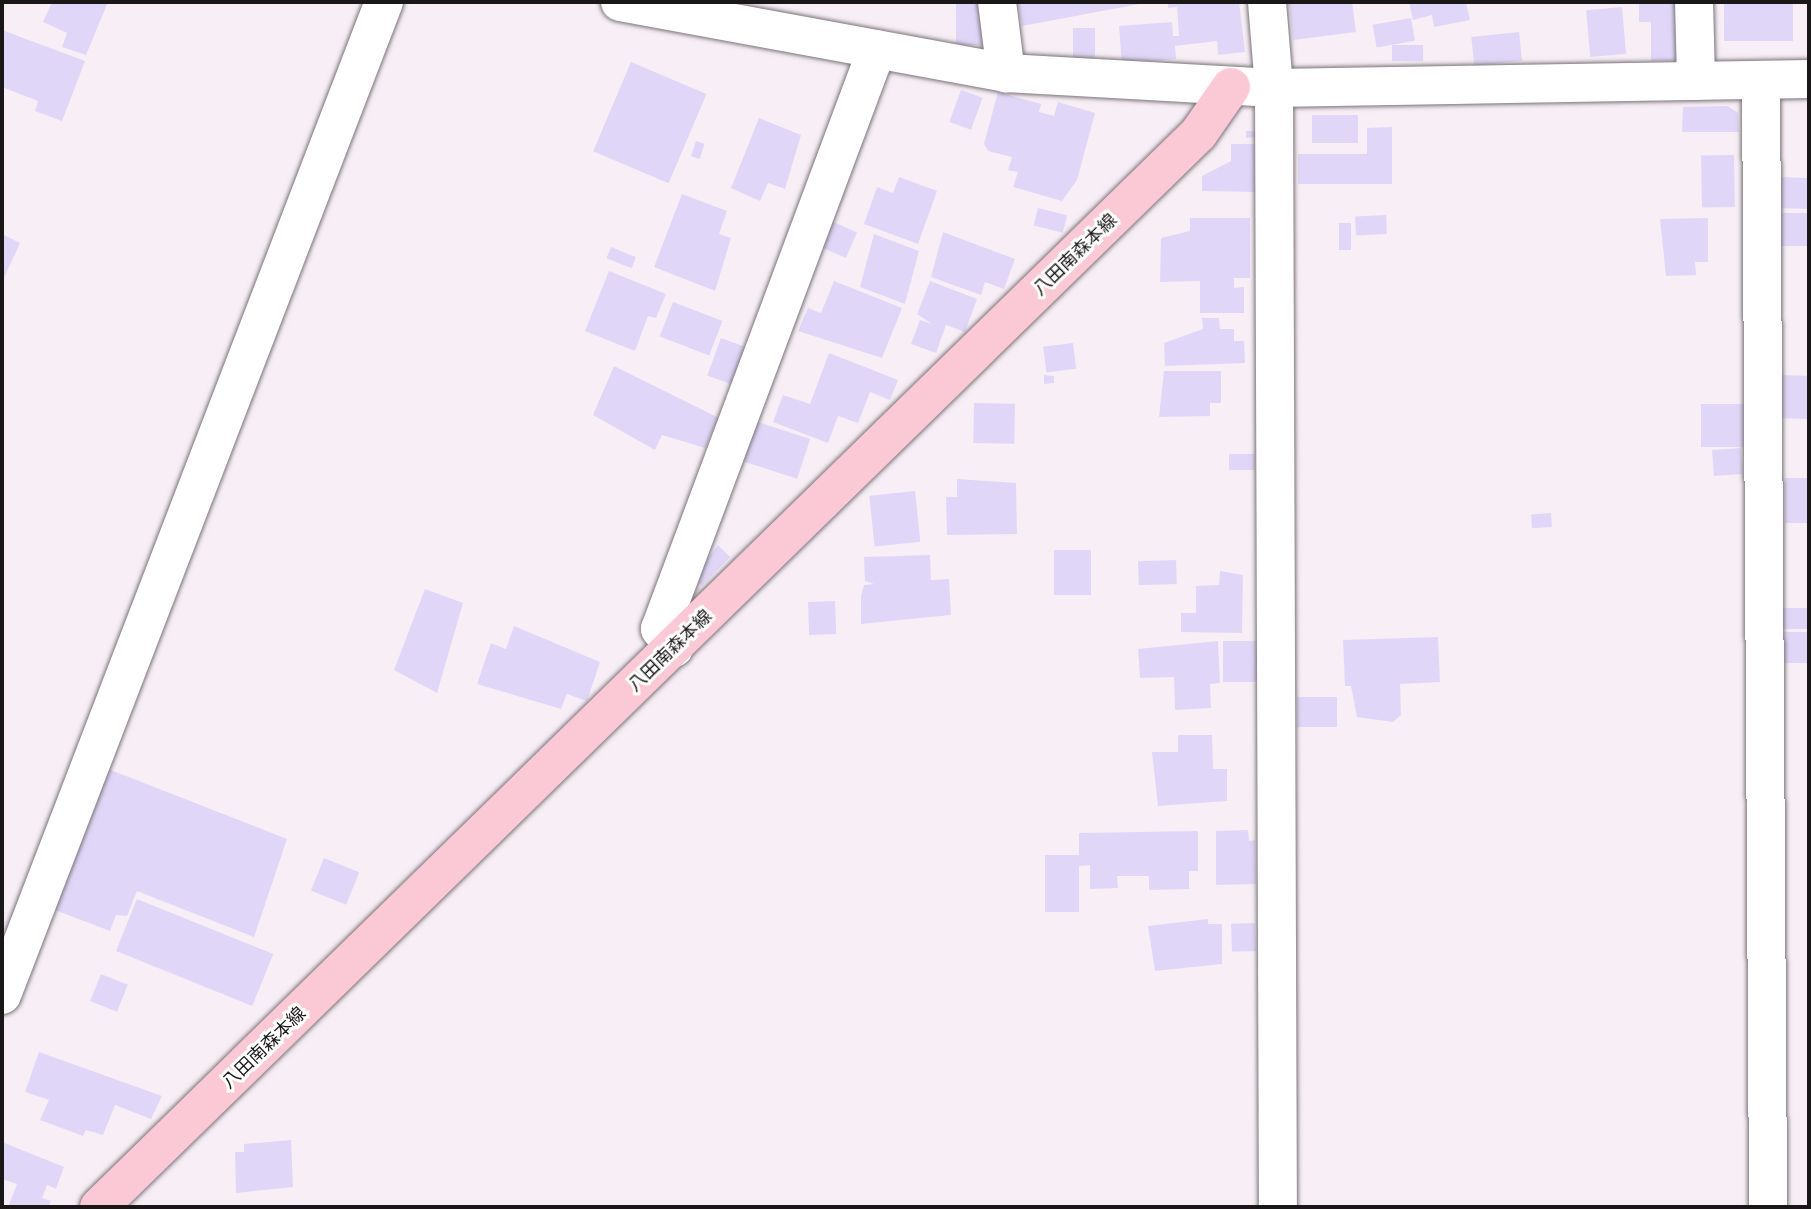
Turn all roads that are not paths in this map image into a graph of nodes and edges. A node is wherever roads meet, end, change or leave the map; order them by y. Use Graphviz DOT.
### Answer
graph roads {
  1 [pos="384,2"];
  2 [pos="620,2"];
  3 [pos="998,2"];
  4 [pos="1267,2"];
  5 [pos="1694,2"];
  6 [pos="877,49"];
  7 [pos="1006,73"];
  8 [pos="1809,79"];
  9 [pos="1761,80"];
  10 [pos="1696,81"];
  11 [pos="1231,87"];
  12 [pos="1274,89"];
  13 [pos="674,648"];
  14 [pos="2,995"];
  15 [pos="99,1207"];
  16 [pos="1278,1207"];
  17 [pos="1768,1207"];
  1 -- 14 [label="street"];
  2 -- 6 [label="street"];
  3 -- 7 [label="street"];
  4 -- 12 [label="street"];
  5 -- 10 [label="street"];
  6 -- 7 [label="street"];
  6 -- 13 [label="street"];
  7 -- 11 [label="street"];
  8 -- 9 [label="street"];
  9 -- 10 [label="street"];
  9 -- 17 [label="street"];
  10 -- 12 [label="street"];
  11 -- 12 [label="street"];
  11 -- 13 [label="main road, 八田南森本線"];
  12 -- 16 [label="street"];
  13 -- 15 [label="main road, 八田南森本線"];
}
